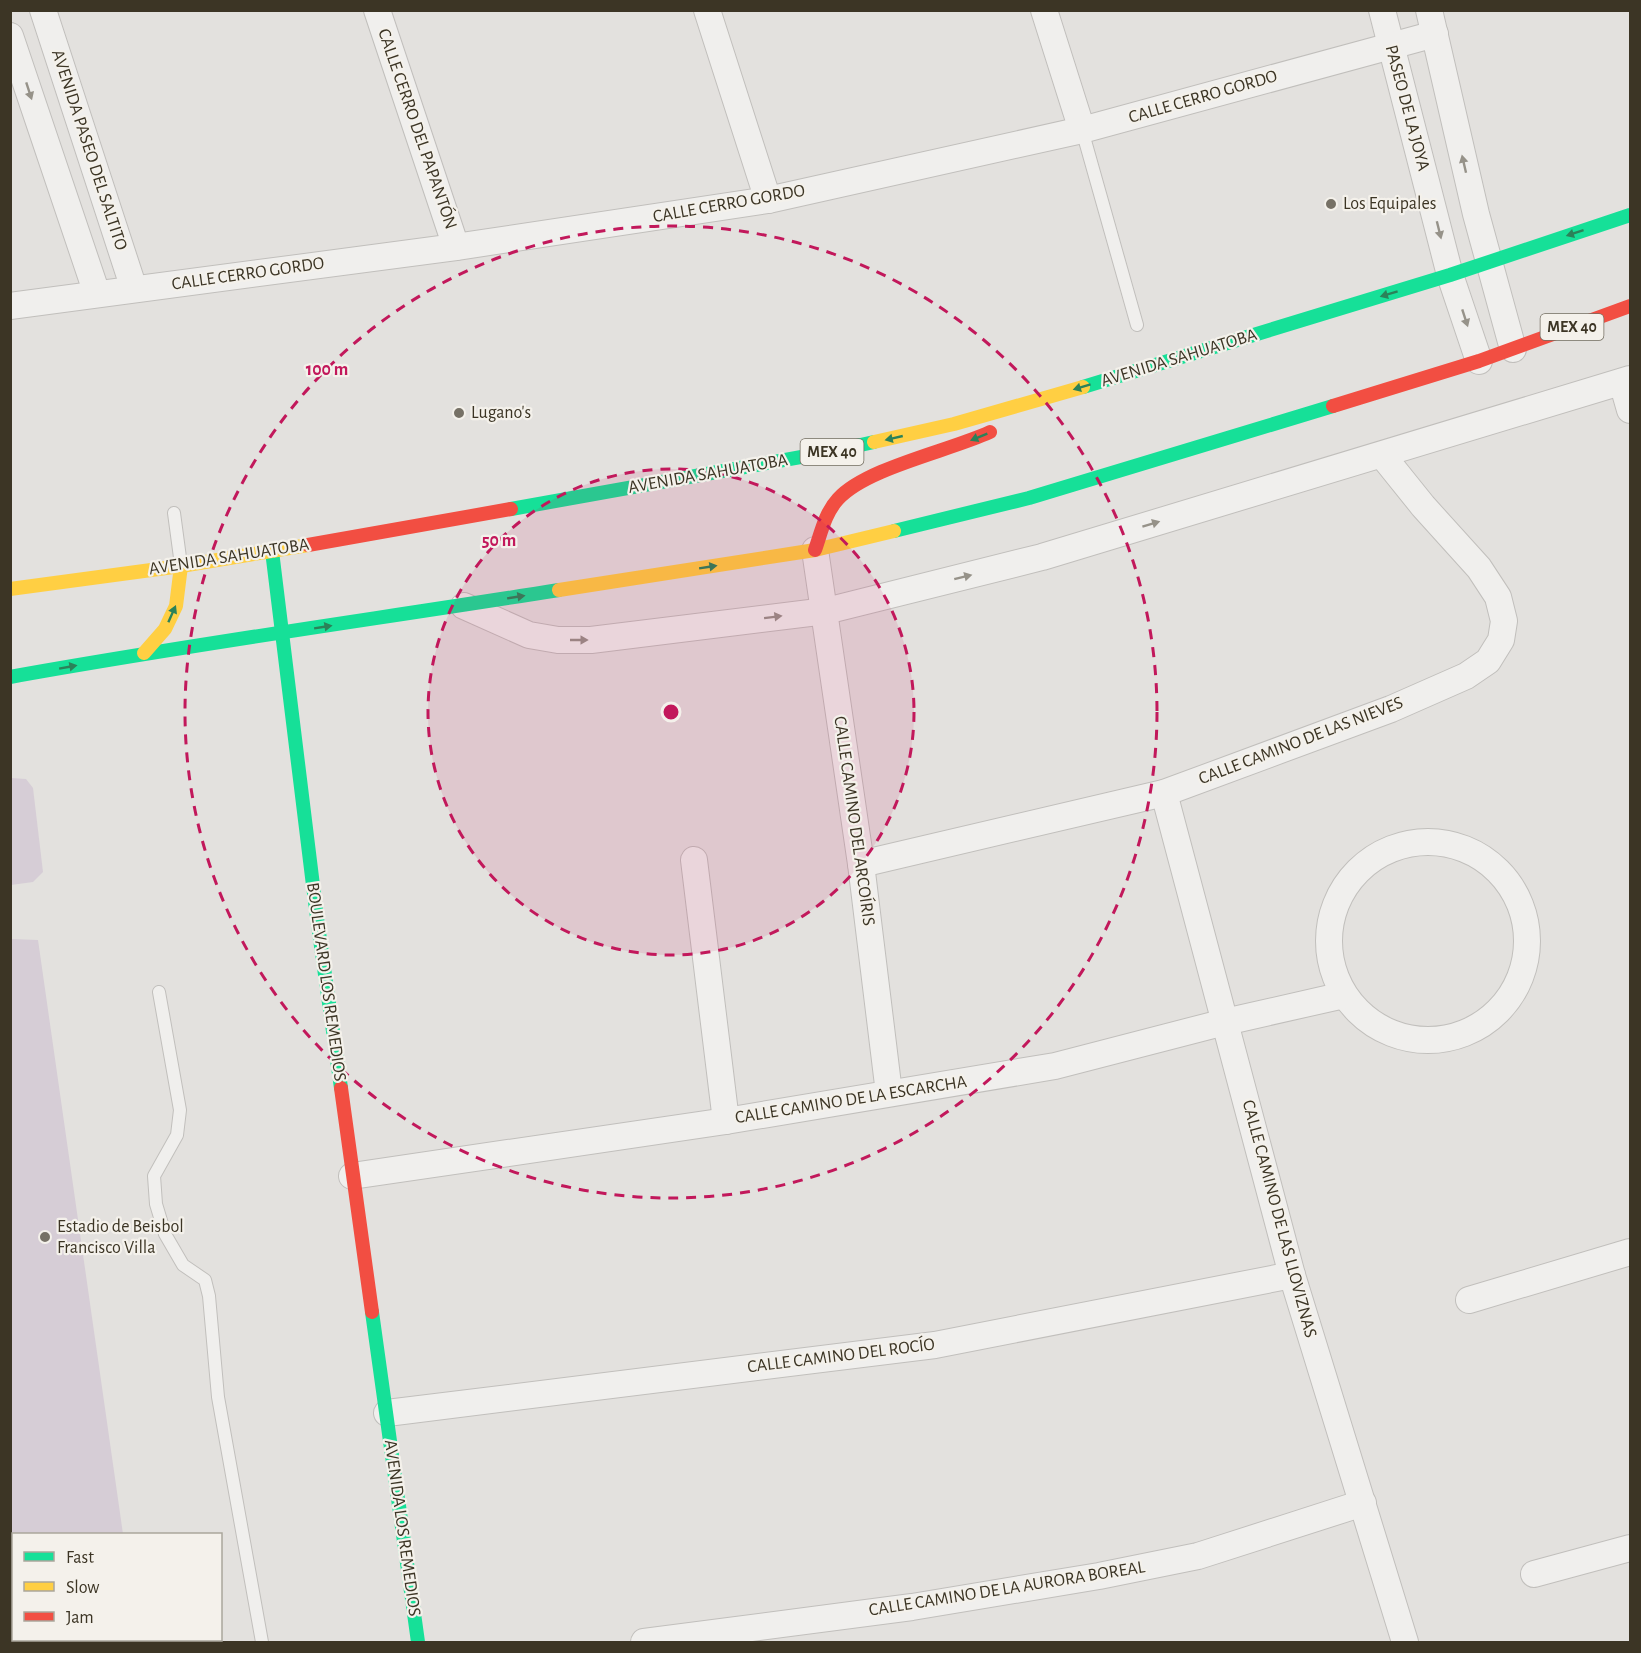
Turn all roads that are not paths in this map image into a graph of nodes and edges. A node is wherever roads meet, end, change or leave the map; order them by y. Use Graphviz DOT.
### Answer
graph roads {
  1 [pos="43,10"];
  2 [pos="377,10"];
  3 [pos="707,10"];
  4 [pos="1044,10"];
  5 [pos="1382,10"];
  6 [pos="1432,22"];
  7 [pos="10,36"];
  8 [pos="1391,45"];
  9 [pos="1082,130"];
  10 [pos="768,200"];
  11 [pos="1630,215"];
  12 [pos="456,246"];
  13 [pos="1489,261"];
  14 [pos="1450,275"];
  15 [pos="134,289"];
  16 [pos="97,294"];
  17 [pos="10,306"];
  18 [pos="1630,306"];
  19 [pos="1137,325"];
  20 [pos="1513,349"];
  21 [pos="1479,361"];
  22 [pos="1626,381"];
  23 [pos="1027,404"];
  24 [pos="1630,411"];
  25 [pos="1382,455"];
  26 [pos="174,513"];
  27 [pos="815,550"];
  28 [pos="272,551"];
  29 [pos="181,566"];
  30 [pos="10,589"];
  31 [pos="464,606"];
  32 [pos="826,611"];
  33 [pos="281,634"];
  34 [pos="144,654"];
  35 [pos="10,677"];
  36 [pos="1164,793"];
  37 [pos="694,860"];
  38 [pos="861,864"];
  39 [pos="159,992"];
  40 [pos="1344,995"];
  41 [pos="1225,1022"];
  42 [pos="889,1093"];
  43 [pos="726,1120"];
  44 [pos="352,1176"];
  45 [pos="1630,1252"];
  46 [pos="1292,1275"];
  47 [pos="1469,1300"];
  48 [pos="387,1413"];
  49 [pos="1363,1503"];
  50 [pos="1630,1548"];
  51 [pos="1534,1574"];
  52 [pos="262,1642"];
  53 [pos="417,1642"];
  54 [pos="644,1642"];
  55 [pos="1405,1642"];
  1 -- 15 [label="street, AVENIDA PASEO DEL SALTITO"];
  2 -- 12 [label="street, CALLE CERRO DEL PAPANTÓN"];
  3 -- 10 [label="street"];
  4 -- 9 [label="street"];
  5 -- 8 [label="street, PASEO DE LA JOYA"];
  6 -- 8 [label="street, CALLE CERRO GORDO"];
  13 -- 6 [label="street, one-way"];
  7 -- 16 [label="street, AVENIDA PASEO DEL SALTITO, one-way"];
  8 -- 9 [label="street, CALLE CERRO GORDO"];
  8 -- 14 [label="street, PASEO DE LA JOYA, one-way"];
  9 -- 10 [label="street, CALLE CERRO GORDO"];
  9 -- 19 [label="lane"];
  10 -- 12 [label="street, CALLE CERRO GORDO"];
  11 -- 13 [label="main road, AVENIDA SAHUATOBA / MEX 40, one-way"];
  12 -- 15 [label="street, CALLE CERRO GORDO"];
  13 -- 14 [label="main road, AVENIDA SAHUATOBA / MEX 40"];
  13 -- 20 [label="street"];
  14 -- 21 [label="street, PASEO DE LA JOYA, one-way"];
  14 -- 23 [label="main road, AVENIDA SAHUATOBA / MEX 40, one-way"];
  15 -- 16 [label="street, CALLE CERRO GORDO"];
  16 -- 17 [label="street, CALLE CERRO GORDO"];
  18 -- 20 [label="main road, MEX 40"];
  20 -- 21 [label="main road, MEX 40"];
  21 -- 27 [label="main road, MEX 40"];
  22 -- 24 [label="street"];
  22 -- 25 [label="street"];
  23 -- 27 [label="main road, one-way"];
  23 -- 28 [label="main road, AVENIDA SAHUATOBA / MEX 40, one-way"];
  32 -- 25 [label="street, one-way"];
  25 -- 36 [label="street, CALLE CAMINO DE LAS NIEVES"];
  26 -- 29 [label="lane"];
  31 -- 27 [label="main road, MEX 40, one-way"];
  27 -- 32 [label="street, CALLE CAMINO DEL ARCOÍRIS"];
  28 -- 29 [label="main road, AVENIDA SAHUATOBA / MEX 40"];
  28 -- 33 [label="main road, BOULEVARD LOS REMEDIOS"];
  29 -- 30 [label="main road, AVENIDA SAHUATOBA / MEX 40"];
  34 -- 29 [label="main road, one-way"];
  31 -- 32 [label="street, one-way"];
  33 -- 31 [label="main road, MEX 40, one-way"];
  32 -- 38 [label="street, CALLE CAMINO DEL ARCOÍRIS"];
  33 -- 34 [label="main road, MEX 40"];
  33 -- 44 [label="main road, BOULEVARD LOS REMEDIOS"];
  35 -- 34 [label="main road, MEX 40, one-way"];
  36 -- 38 [label="street, CALLE CAMINO DE LAS NIEVES"];
  36 -- 41 [label="street, CALLE CAMINO DE LAS LLOVIZNAS"];
  37 -- 43 [label="street"];
  38 -- 42 [label="street, CALLE CAMINO DEL ARCOÍRIS"];
  39 -- 52 [label="lane"];
  40 -- 40 [label="street"];
  40 -- 41 [label="street, CALLE CAMINO DE LA ESCARCHA"];
  41 -- 42 [label="street, CALLE CAMINO DE LA ESCARCHA"];
  41 -- 46 [label="street, CALLE CAMINO DE LAS LLOVIZNAS"];
  42 -- 43 [label="street, CALLE CAMINO DE LA ESCARCHA"];
  43 -- 44 [label="street, CALLE CAMINO DE LA ESCARCHA"];
  44 -- 48 [label="main road, BOULEVARD LOS REMEDIOS"];
  45 -- 47 [label="street"];
  46 -- 48 [label="street, CALLE CAMINO DEL ROCÍO"];
  46 -- 49 [label="street, CALLE CAMINO DE LAS LLOVIZNAS"];
  48 -- 53 [label="main road, AVENIDA LOS REMEDIOS"];
  49 -- 54 [label="street, CALLE CAMINO DE LA AURORA BOREAL"];
  49 -- 55 [label="street, CALLE CAMINO DE LAS LLOVIZNAS"];
  50 -- 51 [label="street"];
}
